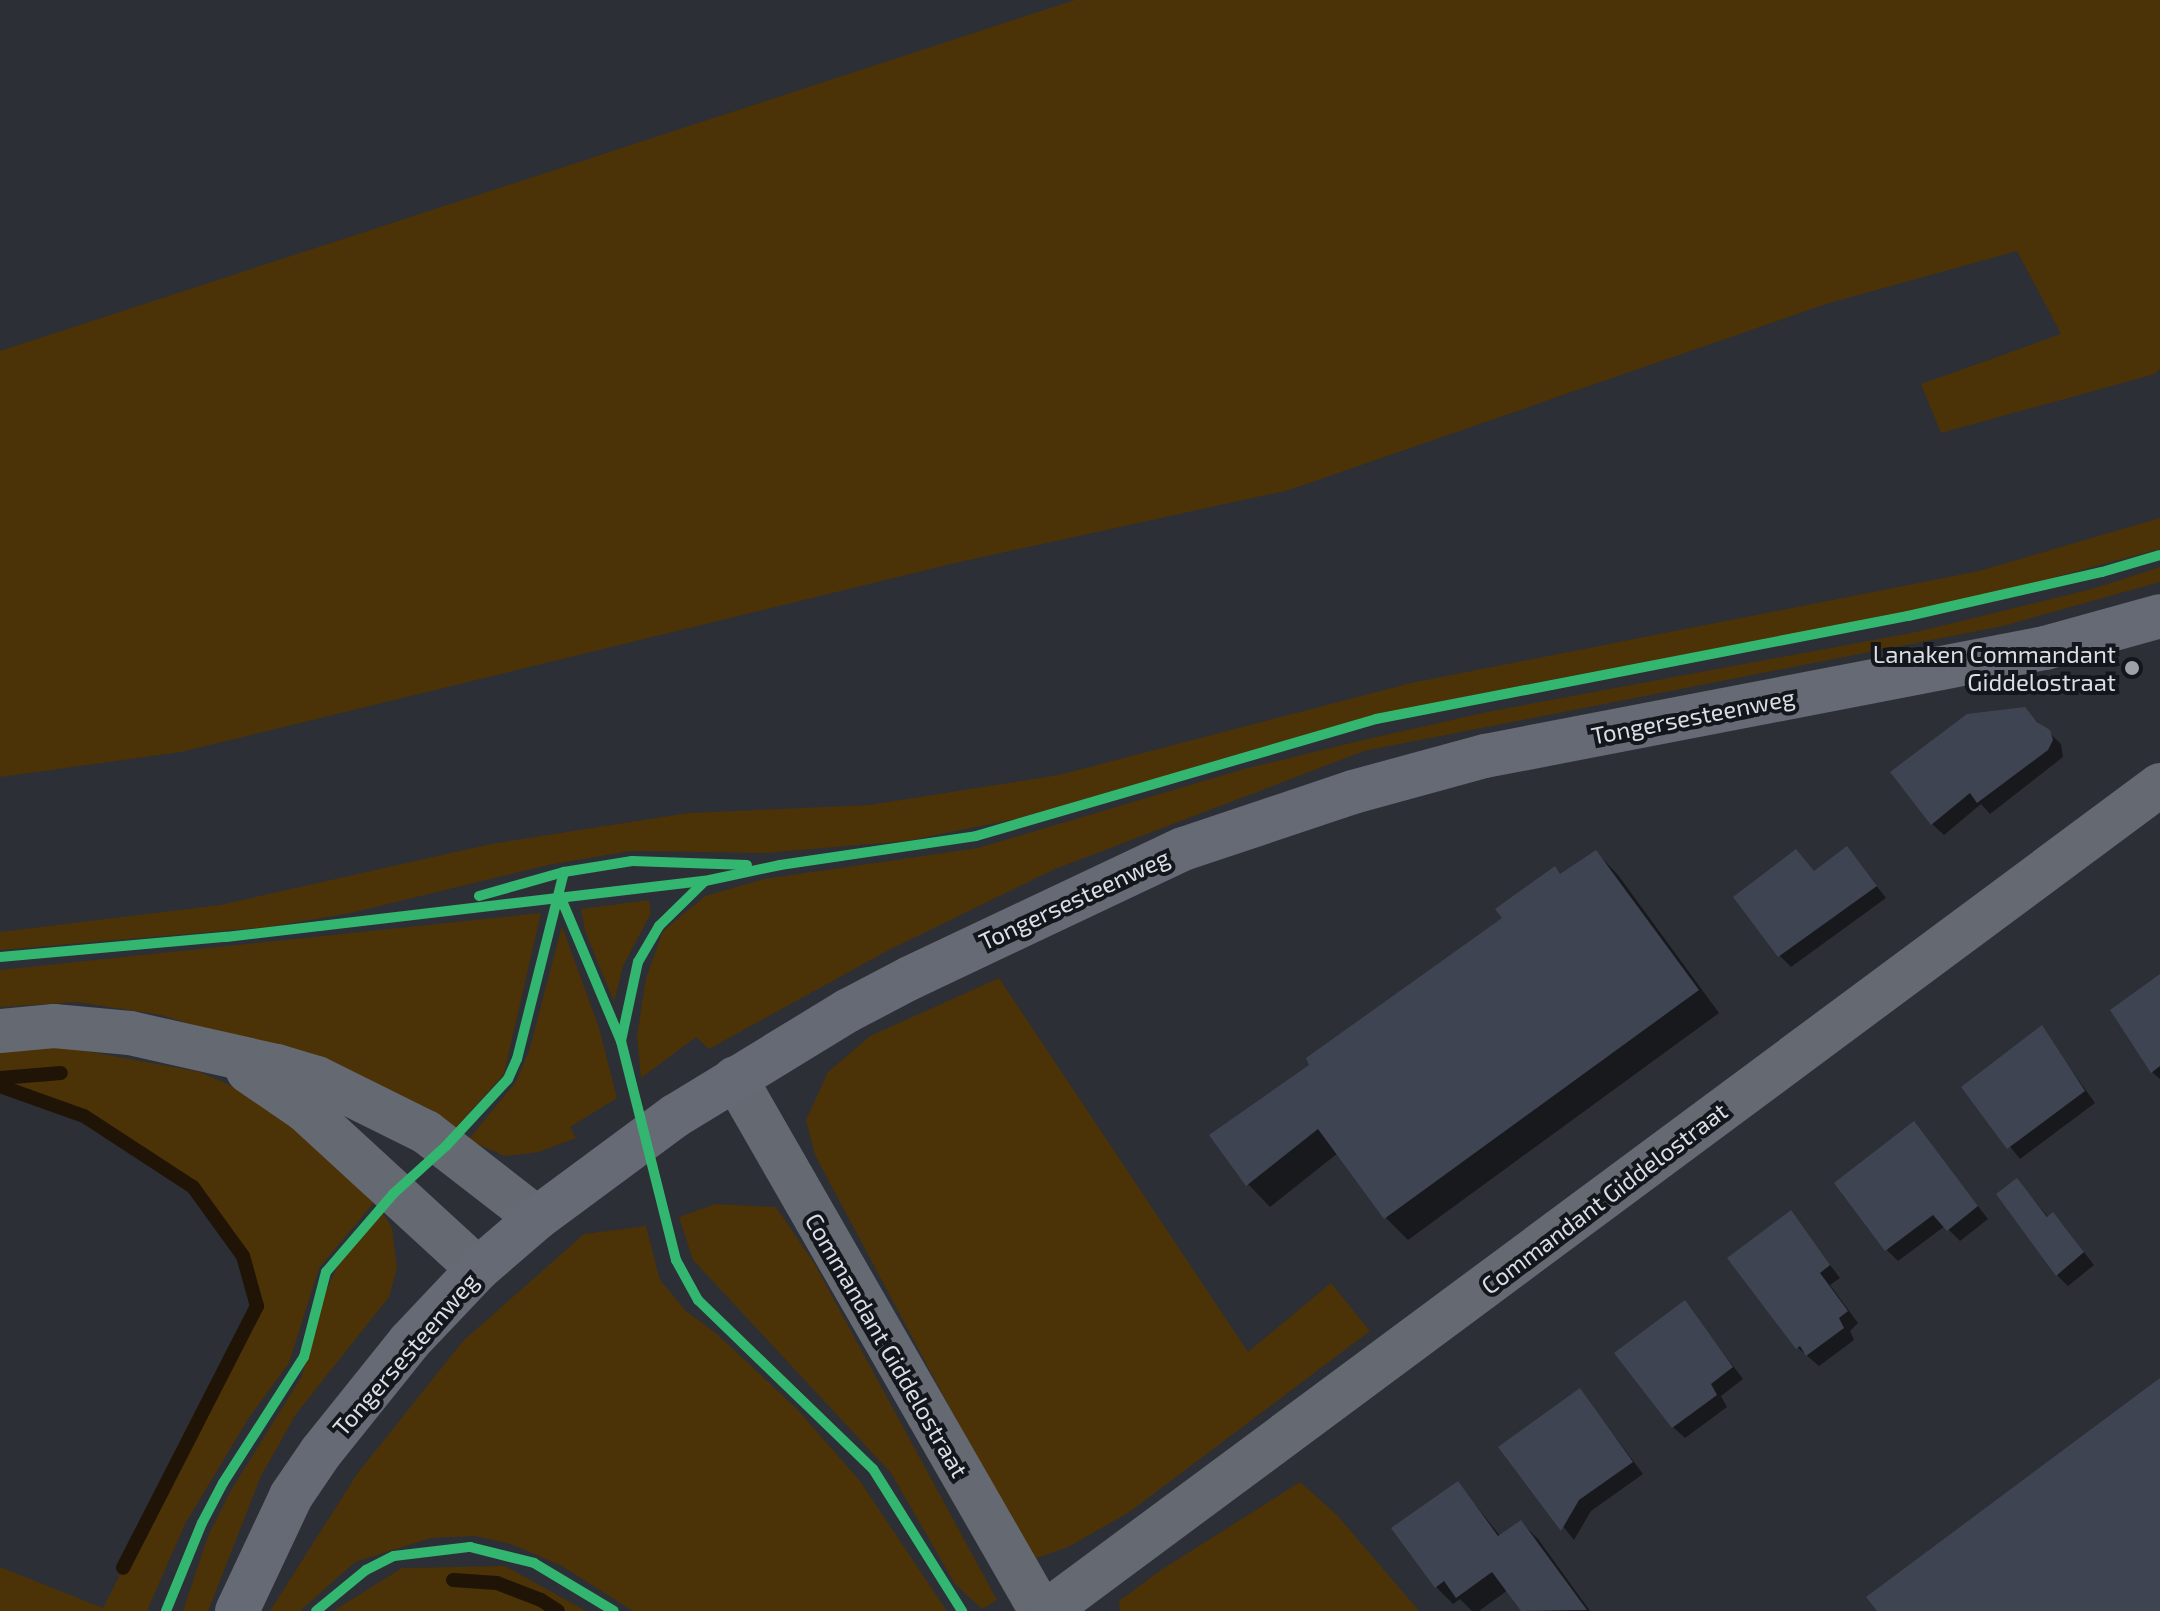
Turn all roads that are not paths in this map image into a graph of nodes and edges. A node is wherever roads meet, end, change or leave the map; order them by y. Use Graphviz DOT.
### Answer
graph roads {
  1 [pos="2160,616"];
  2 [pos="2160,785"];
  3 [pos="0,1031"];
  4 [pos="226,1056"];
  5 [pos="735,1078"];
  6 [pos="537,1218"];
  7 [pos="478,1269"];
  8 [pos="237,1611"];
  9 [pos="1044,1611"];
  1 -- 5 [label="main road, Tongersesteenweg"];
  2 -- 9 [label="street, Commandant Giddelostraat"];
  3 -- 4 [label="street"];
  4 -- 6 [label="street"];
  4 -- 7 [label="street"];
  5 -- 6 [label="main road, Tongersesteenweg"];
  5 -- 9 [label="street, Commandant Giddelostraat"];
  6 -- 7 [label="main road, Tongersesteenweg"];
  7 -- 8 [label="main road, Tongersesteenweg"];
}
